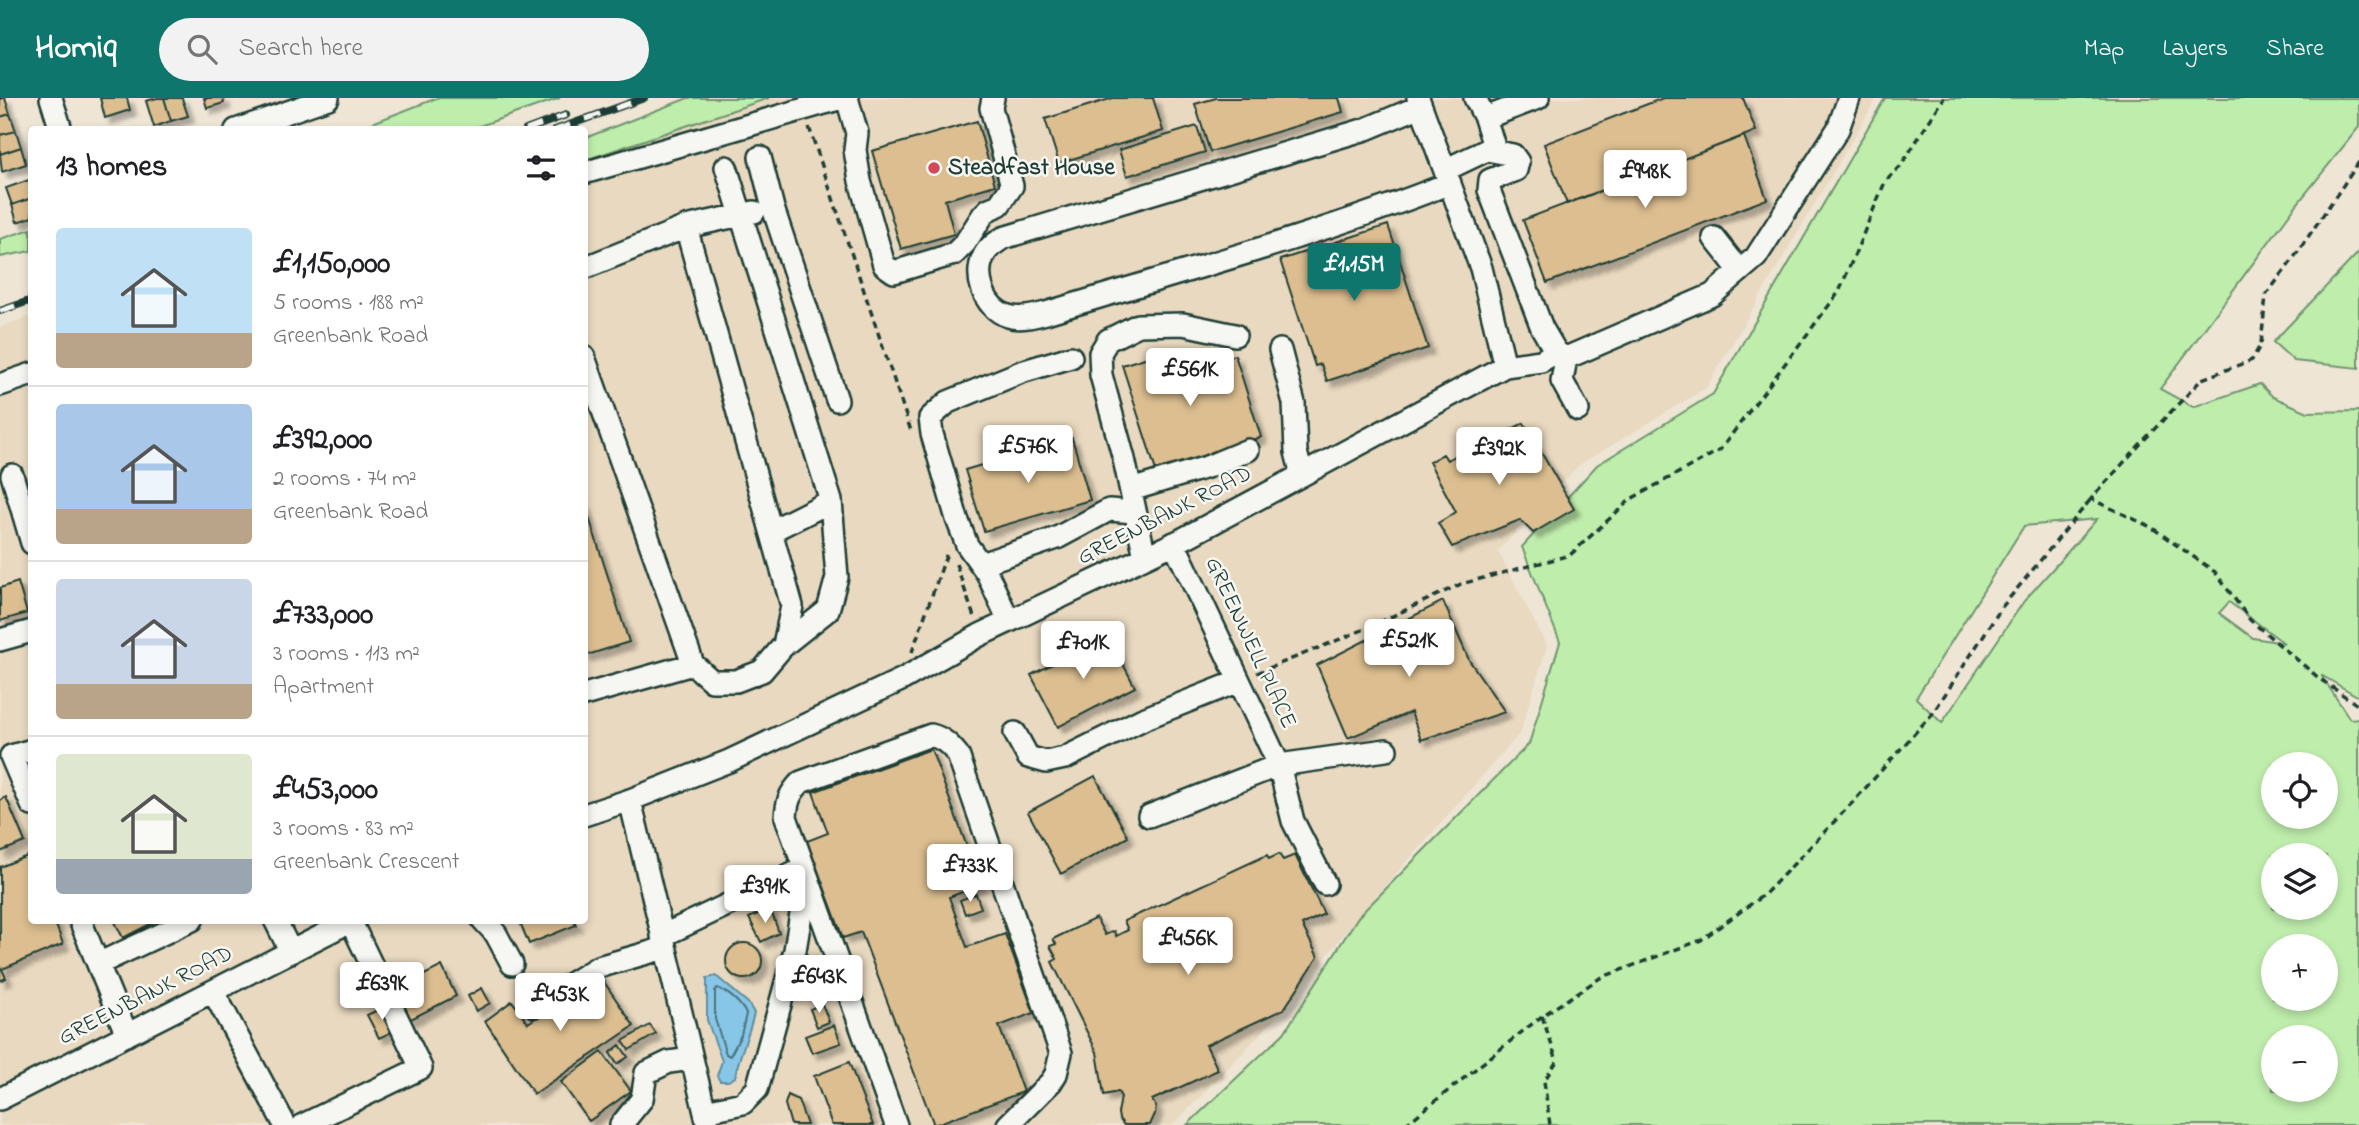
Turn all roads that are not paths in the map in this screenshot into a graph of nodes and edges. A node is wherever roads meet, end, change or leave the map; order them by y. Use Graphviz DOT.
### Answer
graph roads {
  1 [pos="51,98"];
  2 [pos="327,98"];
  3 [pos="845,98"];
  4 [pos="993,98"];
  5 [pos="1475,98"];
  6 [pos="1538,98"];
  7 [pos="1849,98"];
  8 [pos="1420,102"];
  9 [pos="1485,118"];
  10 [pos="60,126"];
  11 [pos="247,126"];
  12 [pos="1487,150"];
  13 [pos="760,157"];
  14 [pos="726,167"];
  15 [pos="588,172"];
  16 [pos="1447,176"];
  17 [pos="774,208"];
  18 [pos="742,215"];
  19 [pos="686,227"];
  20 [pos="1714,239"];
  21 [pos="588,266"];
  22 [pos="1740,271"];
  23 [pos="1235,335"];
  24 [pos="1280,350"];
  25 [pos="1561,355"];
  26 [pos="1071,357"];
  27 [pos="1505,366"];
  28 [pos="28,375"];
  29 [pos="588,380"];
  30 [pos="0,385"];
  31 [pos="836,400"];
  32 [pos="1578,410"];
  33 [pos="1248,450"];
  34 [pos="14,474"];
  35 [pos="1303,475"];
  36 [pos="1131,490"];
  37 [pos="831,501"];
  38 [pos="1135,512"];
  39 [pos="28,528"];
  40 [pos="771,531"];
  41 [pos="1174,543"];
  42 [pos="1145,557"];
  43 [pos="981,564"];
  44 [pos="1009,621"];
  45 [pos="28,632"];
  46 [pos="0,640"];
  47 [pos="784,645"];
  48 [pos="693,664"];
  49 [pos="1239,681"];
  50 [pos="588,694"];
  51 [pos="1015,733"];
  52 [pos="1386,750"];
  53 [pos="28,751"];
  54 [pos="1279,765"];
  55 [pos="28,796"];
  56 [pos="630,800"];
  57 [pos="588,814"];
  58 [pos="1149,817"];
  59 [pos="806,872"];
  60 [pos="1325,884"];
  61 [pos="82,924"];
  62 [pos="183,924"];
  63 [pos="277,924"];
  64 [pos="346,924"];
  65 [pos="353,924"];
  66 [pos="487,924"];
  67 [pos="664,942"];
  68 [pos="290,952"];
  69 [pos="98,964"];
  70 [pos="512,964"];
  71 [pos="213,991"];
  72 [pos="536,1006"];
  73 [pos="127,1035"];
  74 [pos="692,1059"];
  75 [pos="0,1099"];
  76 [pos="706,1118"];
  77 [pos="285,1125"];
  78 [pos="303,1125"];
  79 [pos="621,1125"];
  80 [pos="897,1125"];
  81 [pos="1008,1125"];
  1 -- 10 [label="street"];
  2 -- 11 [label="street"];
  3 -- 4 [label="street"];
  3 -- 15 [label="street"];
  5 -- 9 [label="street"];
  6 -- 9 [label="street"];
  7 -- 22 [label="street"];
  8 -- 16 [label="street"];
  8 -- 16 [label="street"];
  9 -- 12 [label="street"];
  12 -- 16 [label="street"];
  12 -- 25 [label="street"];
  13 -- 17 [label="street"];
  14 -- 18 [label="street"];
  16 -- 27 [label="street"];
  17 -- 18 [label="street"];
  17 -- 31 [label="street"];
  18 -- 19 [label="street"];
  18 -- 37 [label="street"];
  19 -- 21 [label="street"];
  19 -- 40 [label="street"];
  20 -- 22 [label="street"];
  22 -- 25 [label="street"];
  23 -- 36 [label="street"];
  24 -- 35 [label="street"];
  25 -- 27 [label="street"];
  25 -- 32 [label="street"];
  26 -- 43 [label="street"];
  27 -- 35 [label="street, GREENBANK ROAD"];
  28 -- 30 [label="street"];
  29 -- 48 [label="street"];
  33 -- 36 [label="street"];
  34 -- 39 [label="street"];
  35 -- 41 [label="street, GREENBANK ROAD"];
  36 -- 38 [label="street"];
  37 -- 40 [label="street"];
  37 -- 47 [label="street"];
  38 -- 42 [label="street"];
  38 -- 43 [label="street"];
  40 -- 47 [label="street"];
  41 -- 42 [label="street, GREENBANK ROAD"];
  41 -- 49 [label="street, GREENWELL PLACE"];
  42 -- 44 [label="street, GREENBANK ROAD"];
  43 -- 44 [label="street"];
  44 -- 56 [label="street, GREENBANK ROAD"];
  45 -- 46 [label="street"];
  47 -- 48 [label="street"];
  48 -- 50 [label="street"];
  49 -- 51 [label="street"];
  49 -- 54 [label="street, GREENWELL PLACE"];
  52 -- 54 [label="street, GREENWELL PLACE"];
  53 -- 55 [label="street"];
  54 -- 58 [label="street, GREENWELL PLACE"];
  54 -- 60 [label="street"];
  56 -- 57 [label="street, GREENBANK ROAD"];
  56 -- 67 [label="street"];
  59 -- 67 [label="street"];
  59 -- 76 [label="street"];
  59 -- 80 [label="street"];
  59 -- 81 [label="street"];
  61 -- 69 [label="street"];
  62 -- 69 [label="street"];
  63 -- 68 [label="street"];
  64 -- 68 [label="street, GREENBANK ROAD"];
  65 -- 78 [label="street"];
  66 -- 70 [label="street"];
  67 -- 72 [label="street"];
  67 -- 74 [label="street"];
  68 -- 71 [label="street, GREENBANK ROAD"];
  69 -- 73 [label="street"];
  71 -- 73 [label="street, GREENBANK ROAD"];
  71 -- 77 [label="street"];
  73 -- 75 [label="street, GREENBANK ROAD"];
  74 -- 76 [label="street"];
  74 -- 79 [label="street"];
}
